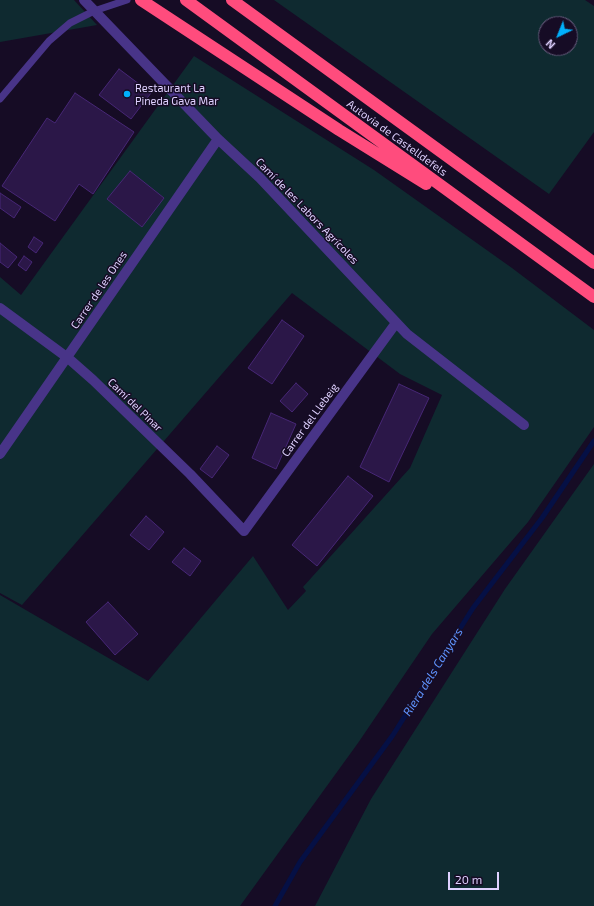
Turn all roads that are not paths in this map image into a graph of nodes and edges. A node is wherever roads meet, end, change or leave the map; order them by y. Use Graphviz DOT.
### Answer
graph roads {
  1 [pos="84,0"];
  2 [pos="127,0"];
  3 [pos="141,0"];
  4 [pos="186,0"];
  5 [pos="232,0"];
  6 [pos="94,11"];
  7 [pos="0,100"];
  8 [pos="218,138"];
  9 [pos="499,229"];
  10 [pos="594,263"];
  11 [pos="594,297"];
  12 [pos="0,308"];
  13 [pos="396,323"];
  14 [pos="68,358"];
  15 [pos="524,425"];
  16 [pos="0,454"];
  17 [pos="244,531"];
  1 -- 6 [label="street, Camí de les Labors Agrícoles"];
  2 -- 6 [label="lane"];
  3 -- 9 [label="highway"];
  4 -- 9 [label="highway, Autovia de Castelldefels"];
  5 -- 10 [label="highway, Autovia de Castelldefels"];
  6 -- 7 [label="lane"];
  6 -- 8 [label="street, Camí de les Labors Agrícoles"];
  8 -- 13 [label="street, Camí de les Labors Agrícoles"];
  8 -- 14 [label="street, Carrer de les Ones"];
  9 -- 11 [label="highway, Autovia de Castelldefels"];
  12 -- 14 [label="street, Camí del Pinar"];
  13 -- 15 [label="street, Camí de les Labors Agrícoles"];
  13 -- 17 [label="street, Carrer del Llebeig"];
  14 -- 16 [label="street, Carrer de les Ones"];
  14 -- 17 [label="street, Camí del Pinar"];
}
